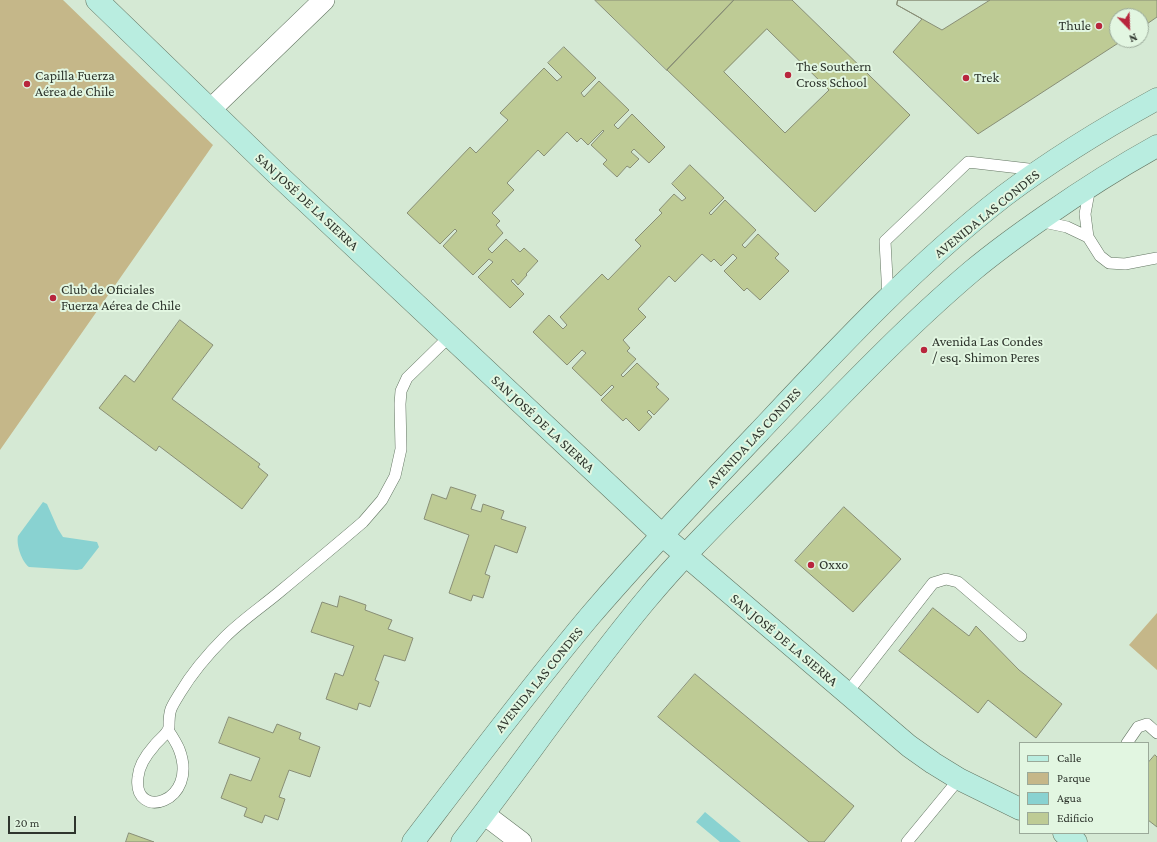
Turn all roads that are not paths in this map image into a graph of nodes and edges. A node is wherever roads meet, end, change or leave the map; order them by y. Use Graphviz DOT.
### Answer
graph roads {
  1 [pos="97,0"];
  2 [pos="324,0"];
  3 [pos="1157,100"];
  4 [pos="210,110"];
  5 [pos="1157,146"];
  6 [pos="1040,170"];
  7 [pos="1090,185"];
  8 [pos="1038,221"];
  9 [pos="1088,237"];
  10 [pos="1157,258"];
  11 [pos="888,298"];
  12 [pos="450,336"];
  13 [pos="662,536"];
  14 [pos="686,556"];
  15 [pos="1021,636"];
  16 [pos="847,693"];
  17 [pos="168,730"];
  18 [pos="1157,733"];
  19 [pos="1129,742"];
  20 [pos="959,779"];
  21 [pos="1019,809"];
  22 [pos="484,814"];
  23 [pos="413,842"];
  24 [pos="462,842"];
  25 [pos="521,842"];
  26 [pos="907,842"];
  1 -- 4 [label="main road, SAN JOSÉ DE LA SIERRA"];
  2 -- 4 [label="street"];
  3 -- 6 [label="main road, AVENIDA LAS CONDES"];
  4 -- 12 [label="main road, SAN JOSÉ DE LA SIERRA"];
  5 -- 7 [label="main road"];
  6 -- 11 [label="main road, AVENIDA LAS CONDES"];
  6 -- 11 [label="lane"];
  7 -- 8 [label="main road"];
  7 -- 9 [label="lane"];
  8 -- 9 [label="lane"];
  8 -- 14 [label="main road"];
  9 -- 10 [label="lane"];
  11 -- 13 [label="main road, AVENIDA LAS CONDES"];
  12 -- 13 [label="main road, SAN JOSÉ DE LA SIERRA"];
  12 -- 17 [label="lane"];
  13 -- 14 [label="main road, SAN JOSÉ DE LA SIERRA"];
  13 -- 23 [label="main road, AVENIDA LAS CONDES"];
  14 -- 16 [label="main road, SAN JOSÉ DE LA SIERRA"];
  14 -- 22 [label="main road"];
  15 -- 16 [label="lane"];
  16 -- 20 [label="main road, SAN JOSÉ DE LA SIERRA"];
  17 -- 17 [label="lane"];
  18 -- 19 [label="lane"];
  20 -- 21 [label="main road, SAN JOSÉ DE LA SIERRA"];
  20 -- 26 [label="lane"];
  22 -- 24 [label="main road"];
  22 -- 25 [label="street"];
}
